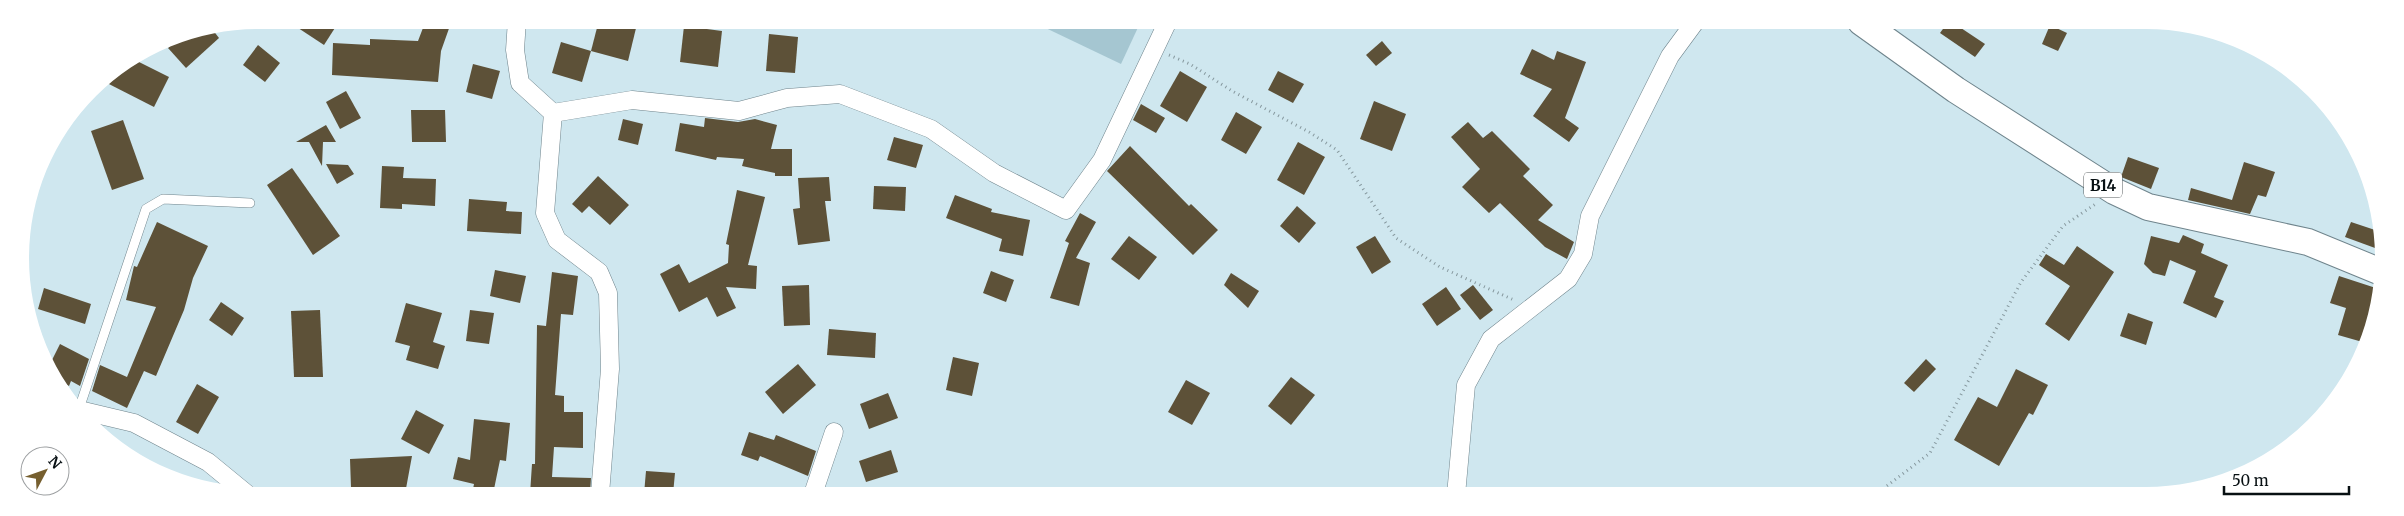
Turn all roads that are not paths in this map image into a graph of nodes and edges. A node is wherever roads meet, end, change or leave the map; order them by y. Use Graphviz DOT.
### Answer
graph roads {
  1 [pos="516,29"];
  2 [pos="1164,29"];
  3 [pos="1690,29"];
  4 [pos="1871,29"];
  5 [pos="553,113"];
  6 [pos="250,203"];
  7 [pos="2375,270"];
  8 [pos="79,402"];
  9 [pos="88,412"];
  10 [pos="834,432"];
  11 [pos="238,486"];
  12 [pos="601,487"];
  13 [pos="815,487"];
  14 [pos="1457,487"];
  1 -- 5 [label="street"];
  2 -- 5 [label="street"];
  3 -- 14 [label="street"];
  4 -- 7 [label="main road, B14"];
  5 -- 12 [label="street"];
  6 -- 8 [label="lane"];
  9 -- 11 [label="street"];
  10 -- 13 [label="street"];
}
